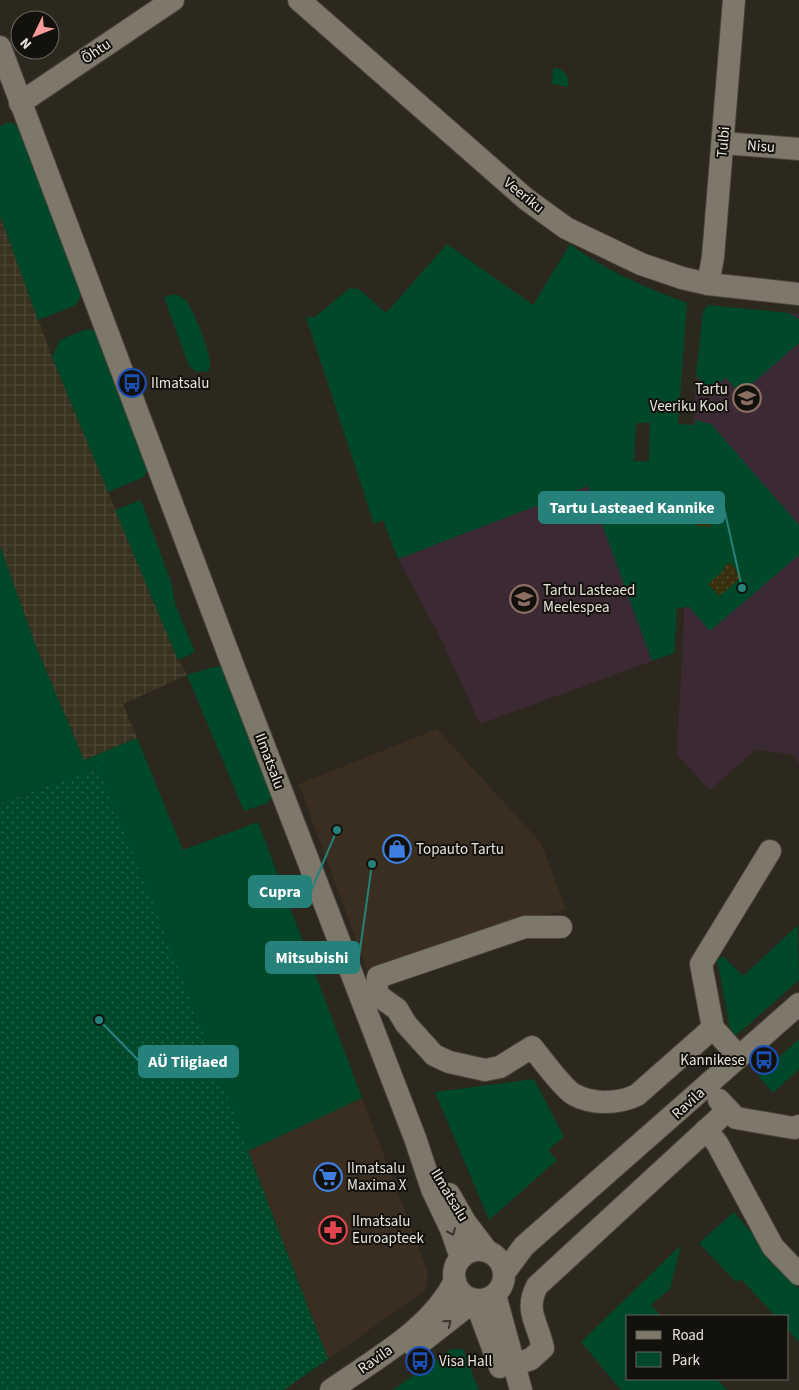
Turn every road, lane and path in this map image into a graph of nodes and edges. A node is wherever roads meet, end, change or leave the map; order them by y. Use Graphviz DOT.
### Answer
graph roads {
  1 [pos="173,0"];
  2 [pos="299,0"];
  3 [pos="734,0"];
  4 [pos="0,47"];
  5 [pos="20,103"];
  6 [pos="723,143"];
  7 [pos="799,149"];
  8 [pos="708,284"];
  9 [pos="799,294"];
  10 [pos="770,850"];
  11 [pos="561,927"];
  12 [pos="368,996"];
  13 [pos="799,1004"];
  14 [pos="713,1028"];
  15 [pos="739,1057"];
  16 [pos="706,1086"];
  17 [pos="728,1110"];
  18 [pos="666,1123"];
  19 [pos="799,1126"];
  20 [pos="706,1130"];
  21 [pos="415,1138"];
  22 [pos="688,1146"];
  23 [pos="543,1229"];
  24 [pos="568,1256"];
  25 [pos="461,1258"];
  26 [pos="495,1260"];
  27 [pos="799,1274"];
  28 [pos="455,1281"];
  29 [pos="485,1298"];
  30 [pos="513,1365"];
  31 [pos="331,1390"];
  32 [pos="350,1390"];
  33 [pos="510,1390"];
  34 [pos="521,1390"];
  1 -- 5 [label="street, Õhtu"];
  2 -- 8 [label="street, Veeriku"];
  3 -- 6 [label="street, Tulbi"];
  4 -- 5 [label="street, Ilmatsalu"];
  5 -- 12 [label="street, Ilmatsalu"];
  6 -- 7 [label="street, Nisu"];
  6 -- 8 [label="street, Tulbi"];
  8 -- 9 [label="street, Veeriku"];
  10 -- 14 [label="street"];
  11 -- 12 [label="street"];
  12 -- 14 [label="street"];
  12 -- 21 [label="street, Ilmatsalu"];
  13 -- 15 [label="street, Ravila"];
  14 -- 15 [label="street"];
  15 -- 16 [label="street, Ravila"];
  16 -- 17 [label="street"];
  16 -- 18 [label="street, Ravila"];
  17 -- 19 [label="street"];
  17 -- 20 [label="street"];
  18 -- 22 [label="street, Ravila"];
  18 -- 23 [label="street, Ravila"];
  20 -- 22 [label="street"];
  20 -- 27 [label="street"];
  21 -- 25 [label="street, Ilmatsalu, one-way"];
  21 -- 26 [label="street, Ilmatsalu"];
  22 -- 24 [label="street"];
  23 -- 24 [label="street"];
  23 -- 26 [label="street, Ravila"];
  24 -- 30 [label="street"];
  25 -- 26 [label="street"];
  25 -- 28 [label="street"];
  26 -- 29 [label="street"];
  28 -- 29 [label="street"];
  28 -- 31 [label="street, Ravila"];
  29 -- 30 [label="street"];
  32 -- 29 [label="street, Ravila, one-way"];
  29 -- 33 [label="street"];
  30 -- 34 [label="street"];
}
